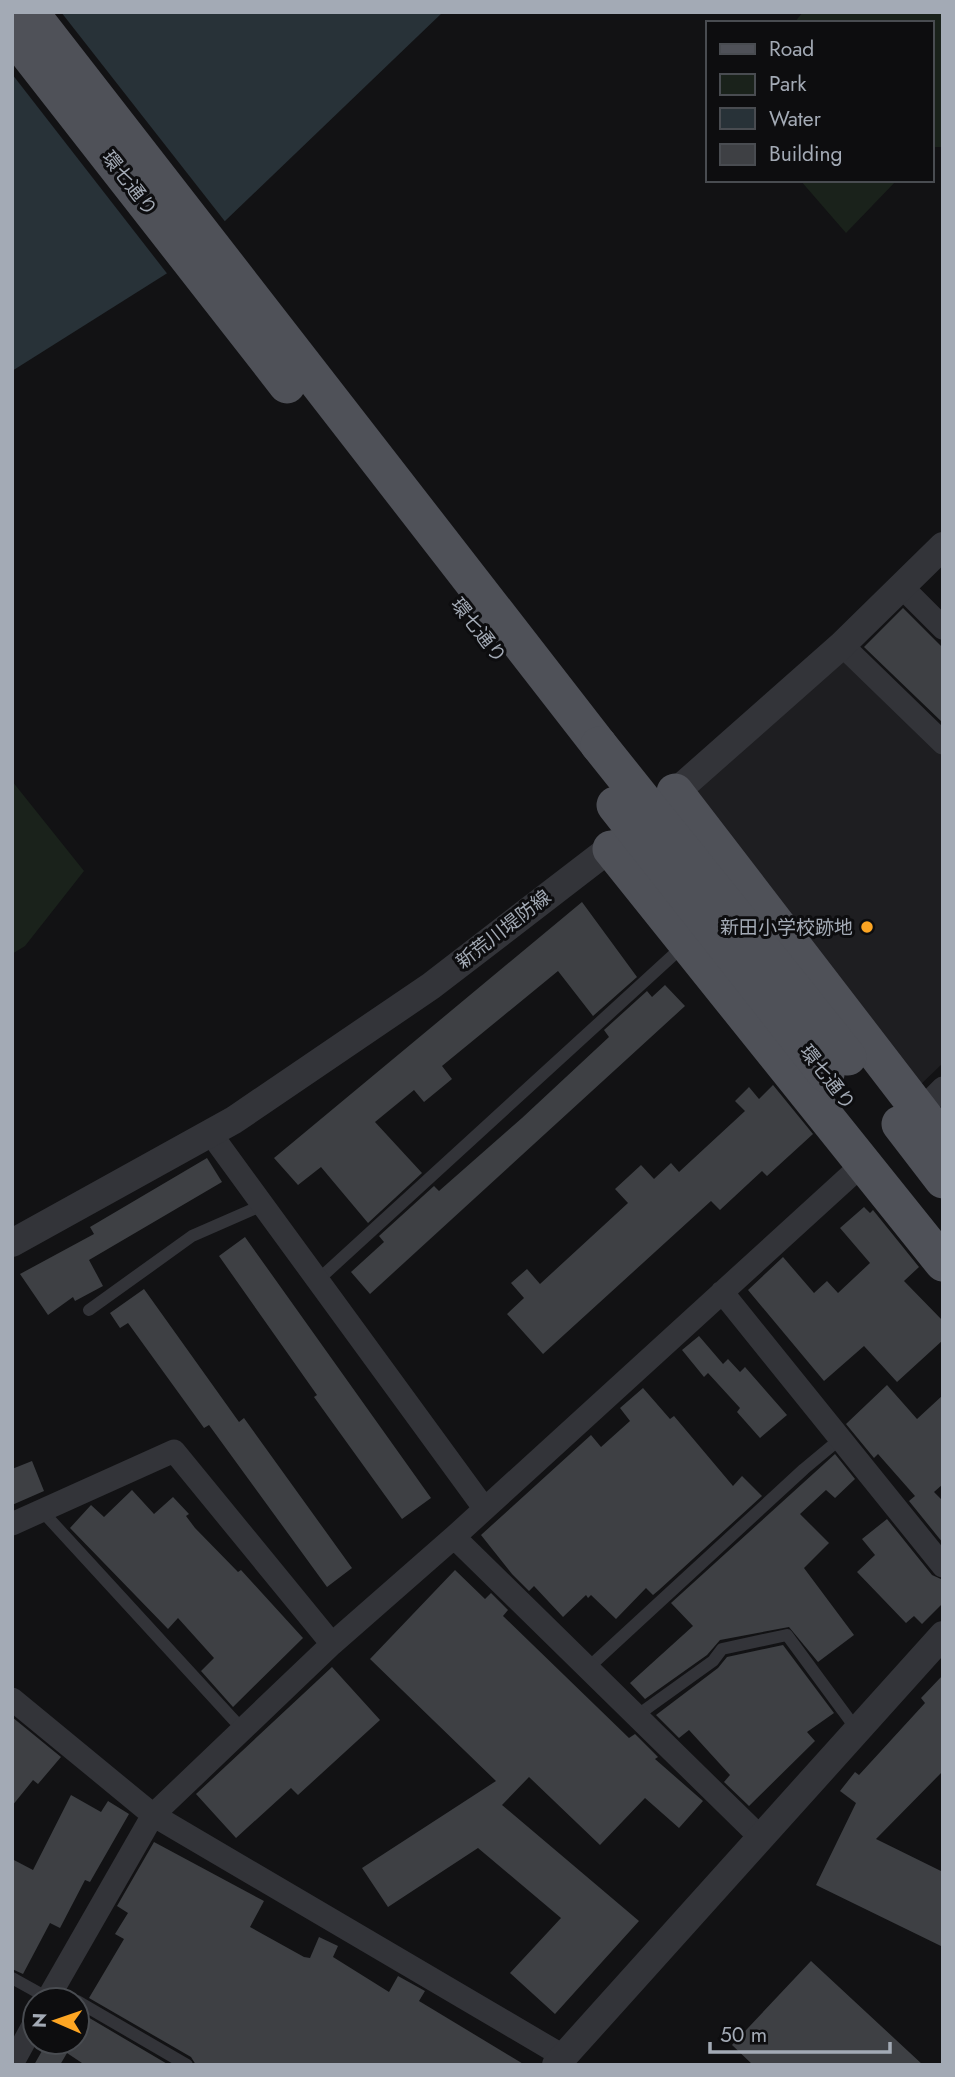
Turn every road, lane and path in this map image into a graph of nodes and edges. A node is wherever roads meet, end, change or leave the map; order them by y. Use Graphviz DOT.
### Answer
graph roads {
  1 [pos="30,12"];
  2 [pos="12,33"];
  3 [pos="943,547"];
  4 [pos="901,587"];
  5 [pos="943,628"];
  6 [pos="842,645"];
  7 [pos="583,743"];
  8 [pos="943,743"];
  9 [pos="676,792"];
  10 [pos="611,849"];
  11 [pos="681,948"];
  12 [pos="837,1066"];
  13 [pos="931,1099"];
  14 [pos="211,1134"];
  15 [pos="943,1142"];
  16 [pos="864,1163"];
  17 [pos="943,1180"];
  18 [pos="263,1205"];
  19 [pos="943,1229"];
  20 [pos="12,1243"];
  21 [pos="943,1263"];
  22 [pos="318,1280"];
  23 [pos="722,1292"];
  24 [pos="89,1310"];
  25 [pos="840,1439"];
  26 [pos="484,1508"];
  27 [pos="42,1511"];
  28 [pos="12,1524"];
  29 [pos="454,1537"];
  30 [pos="943,1566"];
  31 [pos="943,1635"];
  32 [pos="332,1644"];
  33 [pos="588,1668"];
  34 [pos="12,1699"];
  35 [pos="635,1717"];
  36 [pos="243,1730"];
  37 [pos="858,1730"];
  38 [pos="153,1815"];
  39 [pos="762,1839"];
  40 [pos="12,1978"];
  41 [pos="30,1986"];
  42 [pos="55,1986"];
  43 [pos="91,2010"];
  44 [pos="21,2048"];
  45 [pos="559,2060"];
  46 [pos="12,2064"];
  47 [pos="187,2065"];
  1 -- 7 [label="main road, 環七通り"];
  2 -- 7 [label="main road, 環七通り"];
  3 -- 4 [label="street, 新荒川堤防線"];
  4 -- 5 [label="street"];
  4 -- 6 [label="street, 新荒川堤防線"];
  6 -- 8 [label="street"];
  6 -- 9 [label="street, 新荒川堤防線"];
  7 -- 12 [label="main road, 環七通り, bridge"];
  9 -- 10 [label="street, 新荒川堤防線"];
  9 -- 13 [label="main road"];
  10 -- 14 [label="street, 新荒川堤防線"];
  10 -- 16 [label="main road"];
  11 -- 22 [label="lane"];
  12 -- 17 [label="main road, 環七通り"];
  12 -- 19 [label="main road, 環七通り"];
  13 -- 15 [label="main road"];
  14 -- 18 [label="street"];
  14 -- 20 [label="street, 新荒川堤防線"];
  16 -- 21 [label="main road"];
  16 -- 23 [label="street"];
  18 -- 22 [label="street"];
  18 -- 24 [label="lane"];
  22 -- 26 [label="street"];
  23 -- 25 [label="street"];
  23 -- 26 [label="street"];
  25 -- 30 [label="street"];
  25 -- 33 [label="lane"];
  26 -- 29 [label="street"];
  27 -- 28 [label="street"];
  27 -- 32 [label="street"];
  27 -- 36 [label="lane"];
  29 -- 32 [label="street"];
  29 -- 33 [label="street"];
  31 -- 37 [label="street"];
  32 -- 36 [label="street"];
  33 -- 35 [label="street"];
  34 -- 38 [label="street"];
  35 -- 37 [label="lane"];
  35 -- 39 [label="street"];
  36 -- 38 [label="street"];
  37 -- 39 [label="street"];
  38 -- 42 [label="street"];
  38 -- 45 [label="street"];
  39 -- 45 [label="street"];
  40 -- 41 [label="lane"];
  43 -- 47 [label="lane"];
  44 -- 46 [label="street"];
}
